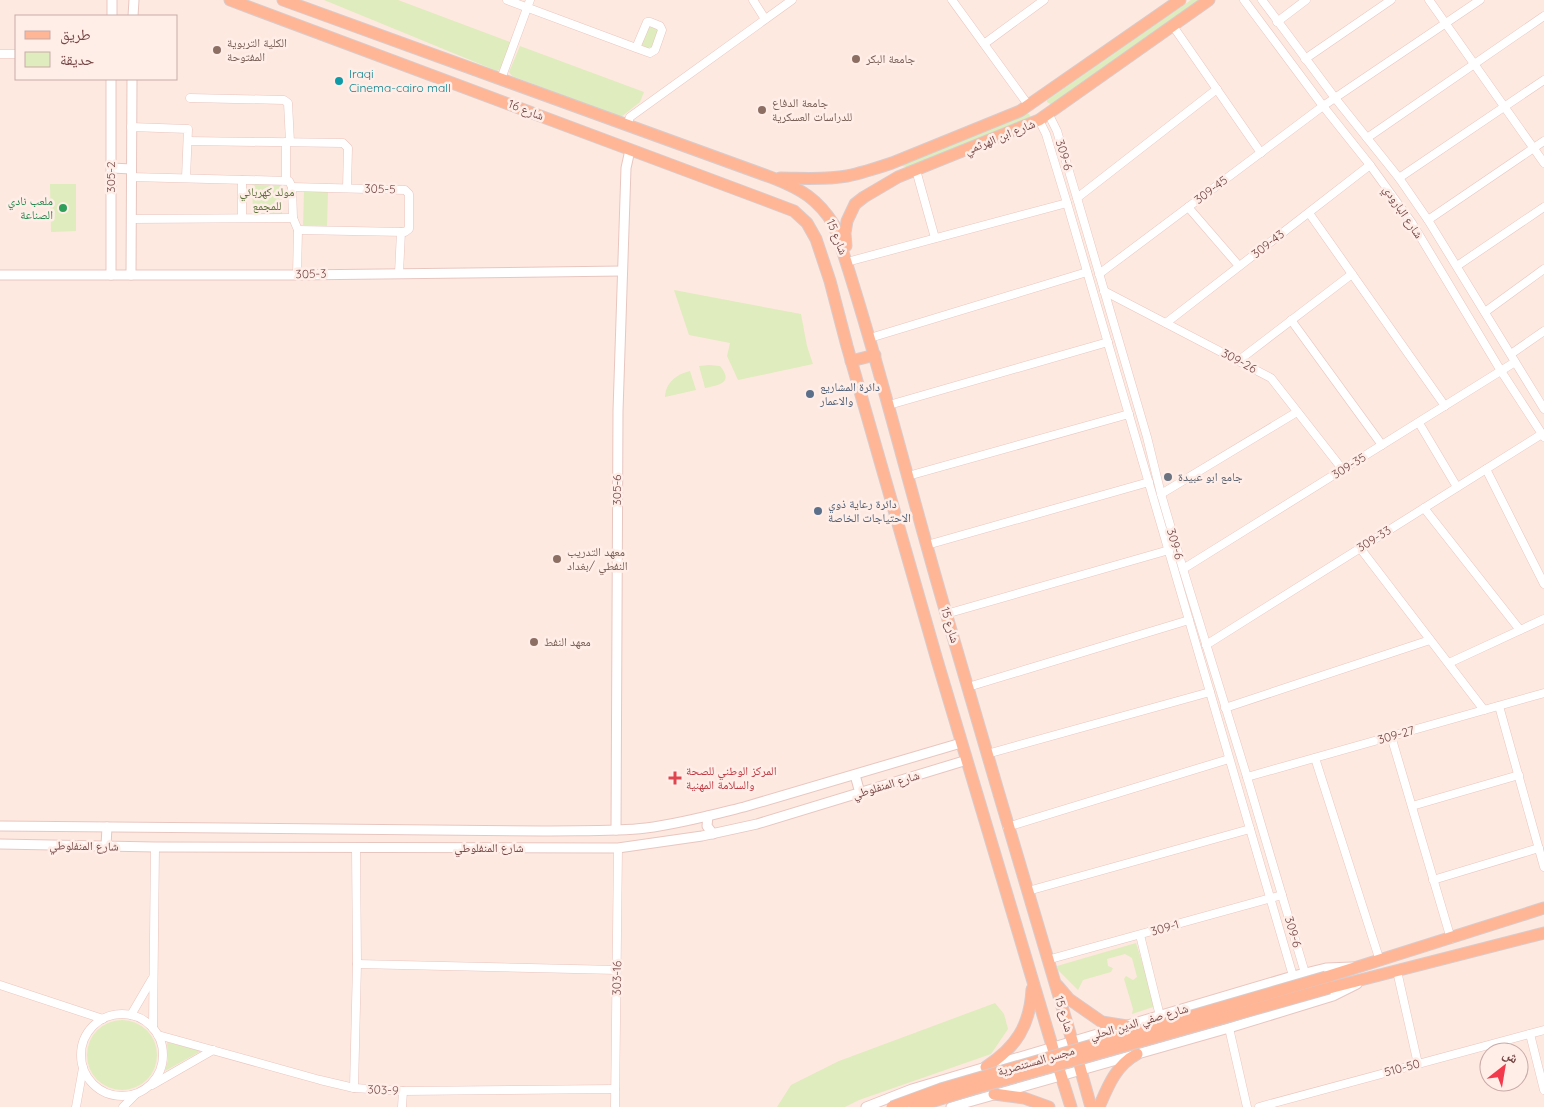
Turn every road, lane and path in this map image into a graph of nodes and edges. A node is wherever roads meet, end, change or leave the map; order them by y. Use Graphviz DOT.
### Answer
graph roads {
  1 [pos="112,0"];
  2 [pos="134,0"];
  3 [pos="225,0"];
  4 [pos="230,0"];
  5 [pos="283,0"];
  6 [pos="507,0"];
  7 [pos="753,0"];
  8 [pos="792,0"];
  9 [pos="952,0"];
  10 [pos="1044,0"];
  11 [pos="1180,0"];
  12 [pos="1208,0"];
  13 [pos="1244,0"];
  14 [pos="1262,0"];
  15 [pos="1306,0"];
  16 [pos="1391,0"];
  17 [pos="1429,0"];
  18 [pos="1480,0"];
  19 [pos="242,4"];
  20 [pos="529,4"];
  21 [pos="112,15"];
  22 [pos="133,15"];
  23 [pos="1544,16"];
  24 [pos="765,19"];
  25 [pos="1277,22"];
  26 [pos="1445,24"];
  27 [pos="1173,26"];
  28 [pos="984,44"];
  29 [pos="636,48"];
  30 [pos="0,54"];
  31 [pos="15,54"];
  32 [pos="1305,59"];
  33 [pos="1474,64"];
  34 [pos="502,79"];
  35 [pos="112,80"];
  36 [pos="132,80"];
  37 [pos="1544,80"];
  38 [pos="1217,89"];
  39 [pos="190,98"];
  40 [pos="1335,98"];
  41 [pos="1034,103"];
  42 [pos="1323,106"];
  43 [pos="1504,107"];
  44 [pos="582,108"];
  45 [pos="1044,118"];
  46 [pos="627,125"];
  47 [pos="132,127"];
  48 [pos="575,129"];
  49 [pos="958,136"];
  50 [pos="1367,138"];
  51 [pos="188,141"];
  52 [pos="1544,141"];
  53 [pos="288,142"];
  54 [pos="1534,148"];
  55 [pos="630,150"];
  56 [pos="964,152"];
  57 [pos="1261,152"];
  58 [pos="892,163"];
  59 [pos="1544,163"];
  60 [pos="1370,165"];
  61 [pos="112,168"];
  62 [pos="916,170"];
  63 [pos="131,173"];
  64 [pos="186,178"];
  65 [pos="773,178"];
  66 [pos="898,178"];
  67 [pos="1399,178"];
  68 [pos="242,180"];
  69 [pos="290,183"];
  70 [pos="347,188"];
  71 [pos="1077,198"];
  72 [pos="1067,203"];
  73 [pos="1188,207"];
  74 [pos="1544,207"];
  75 [pos="825,210"];
  76 [pos="1309,213"];
  77 [pos="242,218"];
  78 [pos="293,218"];
  79 [pos="131,219"];
  80 [pos="1428,220"];
  81 [pos="807,223"];
  82 [pos="298,230"];
  83 [pos="401,232"];
  84 [pos="935,238"];
  85 [pos="1090,243"];
  86 [pos="1080,247"];
  87 [pos="847,262"];
  88 [pos="1239,266"];
  89 [pos="1457,266"];
  90 [pos="1544,269"];
  91 [pos="622,271"];
  92 [pos="1087,272"];
  93 [pos="399,273"];
  94 [pos="1099,274"];
  95 [pos="1352,274"];
  96 [pos="0,275"];
  97 [pos="111,275"];
  98 [pos="131,275"];
  99 [pos="297,275"];
  100 [pos="1104,291"];
  101 [pos="1485,312"];
  102 [pos="1292,320"];
  103 [pos="1166,323"];
  104 [pos="1544,331"];
  105 [pos="870,338"];
  106 [pos="1108,342"];
  107 [pos="1511,354"];
  108 [pos="875,355"];
  109 [pos="851,361"];
  110 [pos="1238,361"];
  111 [pos="1516,362"];
  112 [pos="1501,371"];
  113 [pos="1541,399"];
  114 [pos="889,405"];
  115 [pos="1445,406"];
  116 [pos="1544,409"];
  117 [pos="1298,412"];
  118 [pos="1129,414"];
  119 [pos="1418,423"];
  120 [pos="1543,435"];
  121 [pos="1147,437"];
  122 [pos="1137,440"];
  123 [pos="1382,445"];
  124 [pos="1486,469"];
  125 [pos="1343,470"];
  126 [pos="908,476"];
  127 [pos="1149,482"];
  128 [pos="1457,488"];
  129 [pos="1161,494"];
  130 [pos="1424,508"];
  131 [pos="927,545"];
  132 [pos="1360,548"];
  133 [pos="1168,550"];
  134 [pos="1182,569"];
  135 [pos="1544,584"];
  136 [pos="946,614"];
  137 [pos="1544,619"];
  138 [pos="1189,620"];
  139 [pos="1520,630"];
  140 [pos="1430,640"];
  141 [pos="1206,645"];
  142 [pos="1449,663"];
  143 [pos="968,687"];
  144 [pos="1210,692"];
  145 [pos="1544,693"];
  146 [pos="1213,704"];
  147 [pos="1224,704"];
  148 [pos="1499,706"];
  149 [pos="1484,710"];
  150 [pos="1391,736"];
  151 [pos="961,743"];
  152 [pos="987,754"];
  153 [pos="1315,758"];
  154 [pos="1229,759"];
  155 [pos="966,760"];
  156 [pos="855,775"];
  157 [pos="1518,775"];
  158 [pos="1247,777"];
  159 [pos="860,793"];
  160 [pos="1412,806"];
  161 [pos="708,816"];
  162 [pos="1258,816"];
  163 [pos="692,819"];
  164 [pos="1247,819"];
  165 [pos="0,826"];
  166 [pos="107,827"];
  167 [pos="1007,827"];
  168 [pos="355,829"];
  169 [pos="1250,829"];
  170 [pos="616,830"];
  171 [pos="543,831"];
  172 [pos="713,834"];
  173 [pos="694,837"];
  174 [pos="0,844"];
  175 [pos="106,846"];
  176 [pos="155,847"];
  177 [pos="356,848"];
  178 [pos="543,848"];
  179 [pos="618,848"];
  180 [pos="1539,848"];
  181 [pos="1544,867"];
  182 [pos="1433,880"];
  183 [pos="1028,892"];
  184 [pos="1282,895"];
  185 [pos="1270,898"];
  186 [pos="1544,908"];
  187 [pos="1481,929"];
  188 [pos="1544,933"];
  189 [pos="1140,934"];
  190 [pos="1451,939"];
  191 [pos="1486,948"];
  192 [pos="1048,960"];
  193 [pos="1380,961"];
  194 [pos="357,964"];
  195 [pos="1358,967"];
  196 [pos="617,970"];
  197 [pos="1397,971"];
  198 [pos="1305,974"];
  199 [pos="1293,976"];
  200 [pos="1053,977"];
  201 [pos="152,978"];
  202 [pos="1361,981"];
  203 [pos="1032,982"];
  204 [pos="1328,982"];
  205 [pos="0,985"];
  206 [pos="131,1015"];
  207 [pos="1160,1016"];
  208 [pos="104,1019"];
  209 [pos="1127,1026"];
  210 [pos="1229,1028"];
  211 [pos="1544,1030"];
  212 [pos="155,1032"];
  213 [pos="1530,1034"];
  214 [pos="1073,1044"];
  215 [pos="213,1050"];
  216 [pos="1053,1050"];
  217 [pos="1137,1054"];
  218 [pos="1418,1064"];
  219 [pos="1080,1066"];
  220 [pos="986,1067"];
  221 [pos="82,1068"];
  222 [pos="1060,1072"];
  223 [pos="354,1088"];
  224 [pos="146,1089"];
  225 [pos="616,1089"];
  226 [pos="1544,1090"];
  227 [pos="403,1091"];
  228 [pos="135,1094"];
  229 [pos="994,1094"];
  230 [pos="76,1107"];
  231 [pos="123,1107"];
  232 [pos="402,1107"];
  233 [pos="615,1107"];
  234 [pos="866,1107"];
  235 [pos="892,1107"];
  236 [pos="916,1107"];
  237 [pos="951,1107"];
  238 [pos="1047,1107"];
  239 [pos="1071,1107"];
  240 [pos="1091,1107"];
  241 [pos="1099,1107"];
  242 [pos="1247,1107"];
  243 [pos="1259,1107"];
  1 -- 21 [label="street"];
  2 -- 22 [label="street"];
  3 -- 19 [label="main road"];
  4 -- 19 [label="main road"];
  5 -- 34 [label="main road, شارع 16"];
  6 -- 20 [label="street"];
  7 -- 24 [label="street"];
  8 -- 24 [label="street"];
  9 -- 28 [label="street"];
  10 -- 28 [label="street"];
  11 -- 41 [label="main road, شارع ابن الهرثمي"];
  12 -- 27 [label="main road, شارع ابن الهرثمي"];
  13 -- 42 [label="street, شارع البارودي"];
  14 -- 25 [label="street, شارع البارودي"];
  15 -- 25 [label="street"];
  16 -- 32 [label="street"];
  17 -- 26 [label="street"];
  18 -- 26 [label="street, 309-45"];
  19 -- 48 [label="main road, شارع 16"];
  20 -- 29 [label="street"];
  20 -- 34 [label="street"];
  23 -- 33 [label="street"];
  24 -- 46 [label="street"];
  25 -- 32 [label="street, شارع البارودي"];
  26 -- 33 [label="street"];
  26 -- 40 [label="street, 309-45"];
  27 -- 38 [label="street"];
  27 -- 45 [label="main road, شارع ابن الهرثمي"];
  28 -- 41 [label="street"];
  30 -- 31 [label="street"];
  32 -- 40 [label="street, شارع البارودي"];
  33 -- 43 [label="street"];
  33 -- 50 [label="street"];
  34 -- 44 [label="main road, شارع 16"];
  35 -- 61 [label="street, 305-2"];
  36 -- 47 [label="street, 305-2"];
  37 -- 43 [label="street"];
  38 -- 57 [label="street"];
  38 -- 71 [label="street"];
  39 -- 53 [label="street"];
  40 -- 42 [label="street, 309-45"];
  40 -- 50 [label="street, شارع البارودي"];
  41 -- 45 [label="main road"];
  41 -- 49 [label="main road, شارع ابن الهرثمي"];
  42 -- 57 [label="street, 309-45"];
  42 -- 60 [label="street, شارع البارودي"];
  43 -- 54 [label="street"];
  43 -- 67 [label="street"];
  44 -- 46 [label="main road, شارع 16"];
  44 -- 48 [label="main road"];
  45 -- 56 [label="main road, شارع ابن الهرثمي"];
  45 -- 71 [label="street, 309-6"];
  45 -- 72 [label="street, 309-6"];
  46 -- 65 [label="main road, شارع 16"];
  47 -- 51 [label="street"];
  47 -- 63 [label="street, 305-2"];
  48 -- 55 [label="main road, شارع 16"];
  49 -- 56 [label="main road"];
  49 -- 58 [label="main road, شارع ابن الهرثمي"];
  50 -- 67 [label="street, شارع البارودي"];
  51 -- 53 [label="street"];
  51 -- 64 [label="street"];
  52 -- 54 [label="street"];
  53 -- 69 [label="street"];
  53 -- 70 [label="street"];
  54 -- 59 [label="street"];
  54 -- 80 [label="street"];
  55 -- 81 [label="main road, شارع 16"];
  55 -- 91 [label="street, 305-6"];
  56 -- 62 [label="main road, شارع ابن الهرثمي"];
  57 -- 73 [label="street, 309-45"];
  58 -- 65 [label="main road, شارع ابن الهرثمي"];
  58 -- 66 [label="main road"];
  60 -- 76 [label="street, 309-43"];
  60 -- 112 [label="street, شارع البارودي"];
  61 -- 63 [label="street"];
  61 -- 97 [label="street, 305-2"];
  62 -- 66 [label="main road, شارع ابن الهرثمي"];
  62 -- 84 [label="street"];
  63 -- 64 [label="street, 305-5"];
  63 -- 79 [label="street, 305-2"];
  64 -- 68 [label="street, 305-5"];
  65 -- 75 [label="main road, شارع 16"];
  66 -- 87 [label="main road, شارع ابن الهرثمي"];
  67 -- 80 [label="street, شارع البارودي"];
  68 -- 69 [label="street, 305-5"];
  68 -- 77 [label="street"];
  69 -- 70 [label="street, 305-5"];
  69 -- 78 [label="street"];
  70 -- 83 [label="street, 305-5"];
  71 -- 85 [label="street, 309-6"];
  72 -- 84 [label="street"];
  72 -- 86 [label="street, 309-6"];
  73 -- 88 [label="street"];
  73 -- 94 [label="street, 309-45"];
  74 -- 89 [label="street"];
  75 -- 87 [label="main road, شارع 15"];
  76 -- 88 [label="street, 309-43"];
  76 -- 95 [label="street"];
  77 -- 78 [label="street"];
  77 -- 79 [label="street"];
  78 -- 82 [label="street"];
  79 -- 98 [label="street, 305-2"];
  80 -- 89 [label="street, شارع البارودي"];
  81 -- 109 [label="main road, شارع 15"];
  82 -- 83 [label="street"];
  82 -- 99 [label="street"];
  83 -- 93 [label="street"];
  84 -- 87 [label="street"];
  85 -- 86 [label="street"];
  85 -- 94 [label="street, 309-6"];
  86 -- 92 [label="street, 309-6"];
  87 -- 105 [label="main road, شارع 15"];
  88 -- 103 [label="street, 309-43"];
  89 -- 101 [label="street, شارع البارودي"];
  90 -- 101 [label="street"];
  91 -- 93 [label="street, 305-3"];
  91 -- 170 [label="street, 305-6"];
  92 -- 105 [label="street"];
  92 -- 106 [label="street, 309-6"];
  93 -- 99 [label="street, 305-3"];
  94 -- 100 [label="street, 309-6"];
  95 -- 102 [label="street"];
  95 -- 115 [label="street"];
  96 -- 97 [label="street, 305-3"];
  97 -- 98 [label="street, 305-3"];
  98 -- 99 [label="street, 305-3"];
  100 -- 103 [label="street, 309-26"];
  100 -- 121 [label="street, 309-6"];
  101 -- 107 [label="street, شارع البارودي"];
  102 -- 110 [label="street"];
  102 -- 123 [label="street"];
  103 -- 110 [label="street, 309-26"];
  104 -- 107 [label="street"];
  105 -- 108 [label="main road, شارع 15"];
  106 -- 114 [label="street"];
  106 -- 118 [label="street, 309-6"];
  107 -- 111 [label="street, شارع البارودي"];
  108 -- 109 [label="main road"];
  108 -- 114 [label="main road, شارع 15"];
  109 -- 151 [label="main road, شارع 15"];
  110 -- 117 [label="street, 309-26"];
  111 -- 112 [label="street, 309-35"];
  111 -- 113 [label="street, شارع البارودي"];
  112 -- 115 [label="street, 309-35"];
  112 -- 120 [label="street, شارع البارودي"];
  113 -- 116 [label="street, شارع البارودي"];
  114 -- 126 [label="main road, شارع 15"];
  115 -- 119 [label="street, 309-35"];
  117 -- 125 [label="street, 309-26"];
  117 -- 129 [label="street"];
  118 -- 122 [label="street, 309-6"];
  118 -- 126 [label="street"];
  119 -- 123 [label="street, 309-35"];
  119 -- 128 [label="street"];
  120 -- 124 [label="street, 309-33"];
  121 -- 122 [label="street"];
  121 -- 129 [label="street, 309-6"];
  122 -- 127 [label="street, 309-6"];
  123 -- 125 [label="street, 309-35"];
  124 -- 128 [label="street, 309-33"];
  124 -- 135 [label="street"];
  125 -- 134 [label="street, 309-35"];
  126 -- 131 [label="main road, شارع 15"];
  127 -- 131 [label="street"];
  127 -- 133 [label="street, 309-6"];
  128 -- 130 [label="street, 309-33"];
  129 -- 134 [label="street, 309-6"];
  130 -- 132 [label="street, 309-33"];
  130 -- 139 [label="street"];
  131 -- 136 [label="main road, شارع 15"];
  132 -- 140 [label="street"];
  132 -- 141 [label="street, 309-33"];
  133 -- 136 [label="street"];
  133 -- 138 [label="street, 309-6"];
  134 -- 141 [label="street, 309-6"];
  136 -- 143 [label="main road, شارع 15"];
  137 -- 139 [label="street"];
  138 -- 143 [label="street"];
  138 -- 144 [label="street, 309-6"];
  139 -- 142 [label="street"];
  140 -- 142 [label="street"];
  140 -- 147 [label="street"];
  141 -- 147 [label="street, 309-6"];
  142 -- 149 [label="street"];
  143 -- 152 [label="main road, شارع 15"];
  144 -- 146 [label="street, 309-6"];
  144 -- 152 [label="street"];
  145 -- 148 [label="street, 309-27"];
  146 -- 147 [label="street"];
  146 -- 154 [label="street, 309-6"];
  147 -- 158 [label="street, 309-6"];
  148 -- 149 [label="street, 309-27"];
  148 -- 157 [label="street"];
  149 -- 150 [label="street, 309-27"];
  150 -- 153 [label="street, 309-27"];
  150 -- 160 [label="street"];
  151 -- 155 [label="main road, شارع 15"];
  151 -- 156 [label="street, شارع المنفلوطي"];
  152 -- 167 [label="main road, شارع 15"];
  153 -- 158 [label="street, 309-27"];
  153 -- 193 [label="street"];
  154 -- 164 [label="street, 309-6"];
  154 -- 167 [label="street"];
  155 -- 159 [label="street, شارع المنفلوطي"];
  155 -- 203 [label="main road, شارع 15"];
  156 -- 159 [label="street"];
  156 -- 161 [label="street, شارع المنفلوطي"];
  157 -- 160 [label="street"];
  157 -- 180 [label="street"];
  158 -- 162 [label="street, 309-6"];
  159 -- 172 [label="street, شارع المنفلوطي"];
  160 -- 182 [label="street"];
  161 -- 163 [label="street, شارع المنفلوطي"];
  161 -- 172 [label="street"];
  162 -- 164 [label="street"];
  162 -- 184 [label="street, 309-6"];
  163 -- 170 [label="street, شارع المنفلوطي"];
  163 -- 173 [label="street"];
  164 -- 169 [label="street, 309-6"];
  165 -- 166 [label="street, شارع المنفلوطي"];
  166 -- 168 [label="street, شارع المنفلوطي"];
  166 -- 175 [label="street"];
  167 -- 183 [label="main road, شارع 15"];
  168 -- 171 [label="street, شارع المنفلوطي"];
  168 -- 177 [label="street"];
  169 -- 183 [label="street"];
  169 -- 185 [label="street, 309-6"];
  170 -- 171 [label="street, شارع المنفلوطي"];
  171 -- 178 [label="street"];
  172 -- 173 [label="street, شارع المنفلوطي"];
  173 -- 179 [label="street, شارع المنفلوطي"];
  174 -- 175 [label="street, شارع المنفلوطي"];
  175 -- 176 [label="street, شارع المنفلوطي"];
  176 -- 177 [label="street, شارع المنفلوطي"];
  176 -- 201 [label="street"];
  177 -- 178 [label="street, شارع المنفلوطي"];
  177 -- 194 [label="street"];
  178 -- 179 [label="street, شارع المنفلوطي"];
  179 -- 196 [label="street, 303-16"];
  180 -- 181 [label="street"];
  180 -- 182 [label="street"];
  182 -- 190 [label="street"];
  183 -- 192 [label="main road, شارع 15"];
  184 -- 185 [label="street, 309-1"];
  184 -- 198 [label="street, 309-6"];
  185 -- 189 [label="street, 309-1"];
  185 -- 199 [label="street, 309-6"];
  186 -- 187 [label="main road, شارع صفي الدين الحلي"];
  187 -- 190 [label="main road, شارع صفي الدين الحلي"];
  187 -- 191 [label="main road"];
  188 -- 191 [label="main road"];
  189 -- 192 [label="street, 309-1"];
  189 -- 207 [label="street"];
  190 -- 193 [label="main road, شارع صفي الدين الحلي"];
  191 -- 197 [label="main road"];
  192 -- 200 [label="main road, شارع 15"];
  193 -- 195 [label="main road, شارع صفي الدين الحلي"];
  194 -- 196 [label="street"];
  194 -- 223 [label="street"];
  195 -- 198 [label="street, شارع صفي الدين الحلي"];
  195 -- 204 [label="main road, شارع صفي الدين الحلي"];
  196 -- 225 [label="street, 303-16"];
  197 -- 202 [label="main road"];
  197 -- 218 [label="street"];
  198 -- 199 [label="street, شارع صفي الدين الحلي"];
  199 -- 207 [label="street, شارع صفي الدين الحلي"];
  200 -- 209 [label="main road"];
  200 -- 214 [label="main road, شارع 15"];
  201 -- 206 [label="street"];
  201 -- 212 [label="street"];
  202 -- 204 [label="main road"];
  202 -- 210 [label="street"];
  203 -- 216 [label="main road, شارع 15"];
  203 -- 220 [label="main road"];
  204 -- 235 [label="main road, مجسر المستنصرية, bridge"];
  204 -- 236 [label="main road, مجسر المستنصرية, bridge"];
  205 -- 208 [label="street"];
  206 -- 208 [label="street"];
  206 -- 212 [label="street"];
  207 -- 209 [label="street, شارع صفي الدين الحلي"];
  208 -- 221 [label="street"];
  209 -- 214 [label="street, شارع صفي الدين الحلي"];
  210 -- 217 [label="street"];
  210 -- 242 [label="street"];
  211 -- 213 [label="street, 510-50"];
  212 -- 215 [label="street, 303-9"];
  212 -- 224 [label="street"];
  213 -- 218 [label="street, 510-50"];
  213 -- 226 [label="street"];
  214 -- 216 [label="street, شارع صفي الدين الحلي"];
  215 -- 223 [label="street, 303-9"];
  215 -- 224 [label="street"];
  216 -- 220 [label="street, شارع صفي الدين الحلي"];
  217 -- 219 [label="street"];
  217 -- 241 [label="main road"];
  218 -- 243 [label="street, 510-50"];
  219 -- 222 [label="street"];
  219 -- 240 [label="main road"];
  220 -- 234 [label="street, شارع صفي الدين الحلي"];
  221 -- 228 [label="street"];
  221 -- 230 [label="street"];
  222 -- 229 [label="street"];
  222 -- 239 [label="main road"];
  223 -- 227 [label="street, 303-9"];
  224 -- 228 [label="street"];
  225 -- 227 [label="street, 303-9"];
  225 -- 233 [label="street, 303-16"];
  227 -- 232 [label="street"];
  228 -- 231 [label="street"];
  229 -- 237 [label="street"];
  229 -- 238 [label="main road"];
}
